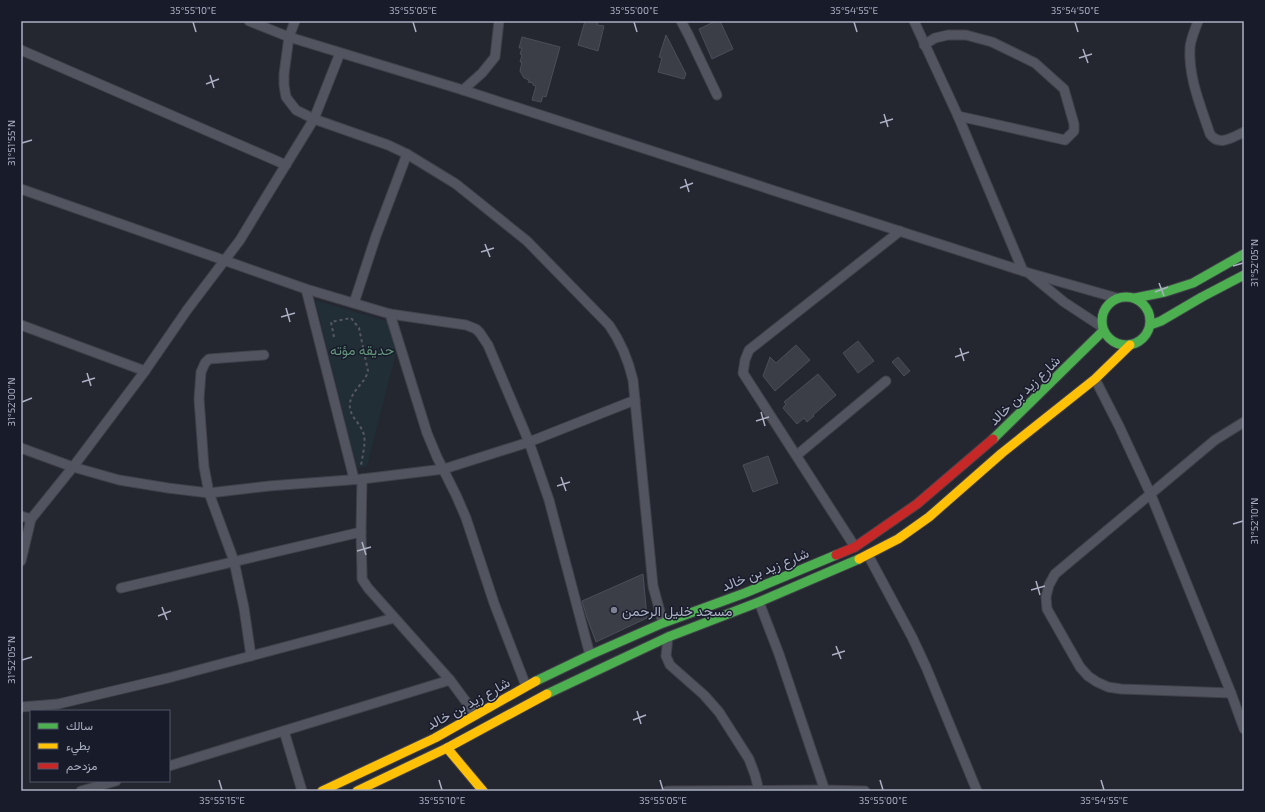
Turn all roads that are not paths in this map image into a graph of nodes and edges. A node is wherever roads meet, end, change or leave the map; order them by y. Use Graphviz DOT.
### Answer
graph roads {
  1 [pos="249,21"];
  2 [pos="295,21"];
  3 [pos="499,21"];
  4 [pos="680,21"];
  5 [pos="914,21"];
  6 [pos="1198,21"];
  7 [pos="289,37"];
  8 [pos="924,45"];
  9 [pos="21,50"];
  10 [pos="340,53"];
  11 [pos="464,90"];
  12 [pos="717,95"];
  13 [pos="958,116"];
  14 [pos="314,119"];
  15 [pos="1244,132"];
  16 [pos="407,154"];
  17 [pos="286,165"];
  18 [pos="21,189"];
  19 [pos="900,231"];
  20 [pos="1244,254"];
  21 [pos="224,260"];
  22 [pos="1026,272"];
  23 [pos="1244,275"];
  24 [pos="306,289"];
  25 [pos="1117,298"];
  26 [pos="1135,298"];
  27 [pos="354,303"];
  28 [pos="390,314"];
  29 [pos="21,325"];
  30 [pos="1150,325"];
  31 [pos="1103,329"];
  32 [pos="1130,345"];
  33 [pos="264,355"];
  34 [pos="145,371"];
  35 [pos="1095,379"];
  36 [pos="886,381"];
  37 [pos="635,400"];
  38 [pos="1244,422"];
  39 [pos="529,442"];
  40 [pos="21,448"];
  41 [pos="797,455"];
  42 [pos="73,467"];
  43 [pos="444,469"];
  44 [pos="358,479"];
  45 [pos="209,493"];
  46 [pos="1151,495"];
  47 [pos="21,516"];
  48 [pos="31,520"];
  49 [pos="361,532"];
  50 [pos="855,547"];
  51 [pos="868,555"];
  52 [pos="21,561"];
  53 [pos="234,561"];
  54 [pos="121,588"];
  55 [pos="759,602"];
  56 [pos="394,618"];
  57 [pos="663,623"];
  58 [pos="668,637"];
  59 [pos="590,654"];
  60 [pos="251,656"];
  61 [pos="450,680"];
  62 [pos="526,686"];
  63 [pos="1231,693"];
  64 [pos="21,707"];
  65 [pos="1241,709"];
  66 [pos="476,715"];
  67 [pos="1243,722"];
  68 [pos="284,731"];
  69 [pos="447,748"];
  70 [pos="170,766"];
  71 [pos="112,782"];
  72 [pos="825,790"];
  73 [pos="81,791"];
  74 [pos="302,791"];
  75 [pos="322,791"];
  76 [pos="357,791"];
  77 [pos="483,791"];
  78 [pos="667,791"];
  79 [pos="759,791"];
  80 [pos="866,791"];
  81 [pos="977,791"];
  1 -- 7 [label="street"];
  2 -- 7 [label="street"];
  3 -- 11 [label="street"];
  4 -- 12 [label="street"];
  5 -- 8 [label="street"];
  6 -- 15 [label="street"];
  7 -- 10 [label="street"];
  7 -- 14 [label="street"];
  8 -- 13 [label="street"];
  8 -- 13 [label="street"];
  9 -- 17 [label="street"];
  10 -- 11 [label="street"];
  10 -- 14 [label="street"];
  11 -- 19 [label="street"];
  13 -- 22 [label="street"];
  14 -- 16 [label="street"];
  14 -- 17 [label="street"];
  16 -- 27 [label="street"];
  16 -- 37 [label="street"];
  17 -- 21 [label="street"];
  18 -- 21 [label="street"];
  19 -- 22 [label="street"];
  19 -- 41 [label="street"];
  20 -- 26 [label="main road"];
  21 -- 24 [label="street"];
  21 -- 34 [label="street"];
  22 -- 25 [label="street"];
  22 -- 31 [label="street"];
  23 -- 30 [label="main road"];
  24 -- 27 [label="street"];
  24 -- 44 [label="street"];
  25 -- 26 [label="main road"];
  25 -- 31 [label="main road"];
  26 -- 30 [label="main road"];
  27 -- 28 [label="street"];
  28 -- 39 [label="street"];
  28 -- 43 [label="street"];
  29 -- 34 [label="street"];
  30 -- 32 [label="main road"];
  31 -- 32 [label="main road"];
  31 -- 50 [label="main road, شارع زيد بن خالد"];
  32 -- 35 [label="main road, شارع زيد بن خالد"];
  33 -- 45 [label="street"];
  34 -- 42 [label="street"];
  35 -- 46 [label="street"];
  35 -- 51 [label="main road, شارع زيد بن خالد"];
  36 -- 41 [label="street"];
  37 -- 39 [label="street"];
  37 -- 57 [label="street"];
  38 -- 46 [label="street"];
  39 -- 43 [label="street"];
  39 -- 59 [label="street"];
  40 -- 42 [label="street"];
  41 -- 50 [label="street"];
  42 -- 45 [label="street"];
  42 -- 48 [label="street"];
  43 -- 44 [label="street"];
  43 -- 62 [label="street"];
  44 -- 45 [label="street"];
  44 -- 49 [label="street"];
  45 -- 53 [label="street"];
  46 -- 63 [label="street"];
  46 -- 63 [label="street"];
  47 -- 48 [label="street"];
  48 -- 52 [label="street"];
  49 -- 53 [label="street"];
  49 -- 56 [label="street"];
  50 -- 57 [label="main road, شارع زيد بن خالد"];
  51 -- 55 [label="main road, شارع زيد بن خالد"];
  51 -- 81 [label="street"];
  53 -- 54 [label="street"];
  53 -- 60 [label="street"];
  55 -- 58 [label="main road, شارع زيد بن خالد"];
  55 -- 72 [label="street"];
  56 -- 60 [label="street"];
  56 -- 61 [label="street"];
  57 -- 59 [label="main road, شارع زيد بن خالد"];
  58 -- 69 [label="main road, شارع زيد بن خالد"];
  58 -- 79 [label="street"];
  59 -- 62 [label="main road, شارع زيد بن خالد"];
  60 -- 64 [label="street"];
  61 -- 66 [label="street"];
  61 -- 68 [label="street"];
  62 -- 66 [label="main road, شارع زيد بن خالد"];
  63 -- 65 [label="street"];
  65 -- 67 [label="street"];
  66 -- 75 [label="main road, شارع زيد بن خالد"];
  68 -- 70 [label="street"];
  68 -- 74 [label="street"];
  69 -- 76 [label="main road, شارع زيد بن خالد"];
  69 -- 77 [label="main road"];
  71 -- 73 [label="street"];
  72 -- 79 [label="street"];
  72 -- 80 [label="street"];
  78 -- 79 [label="street"];
}
